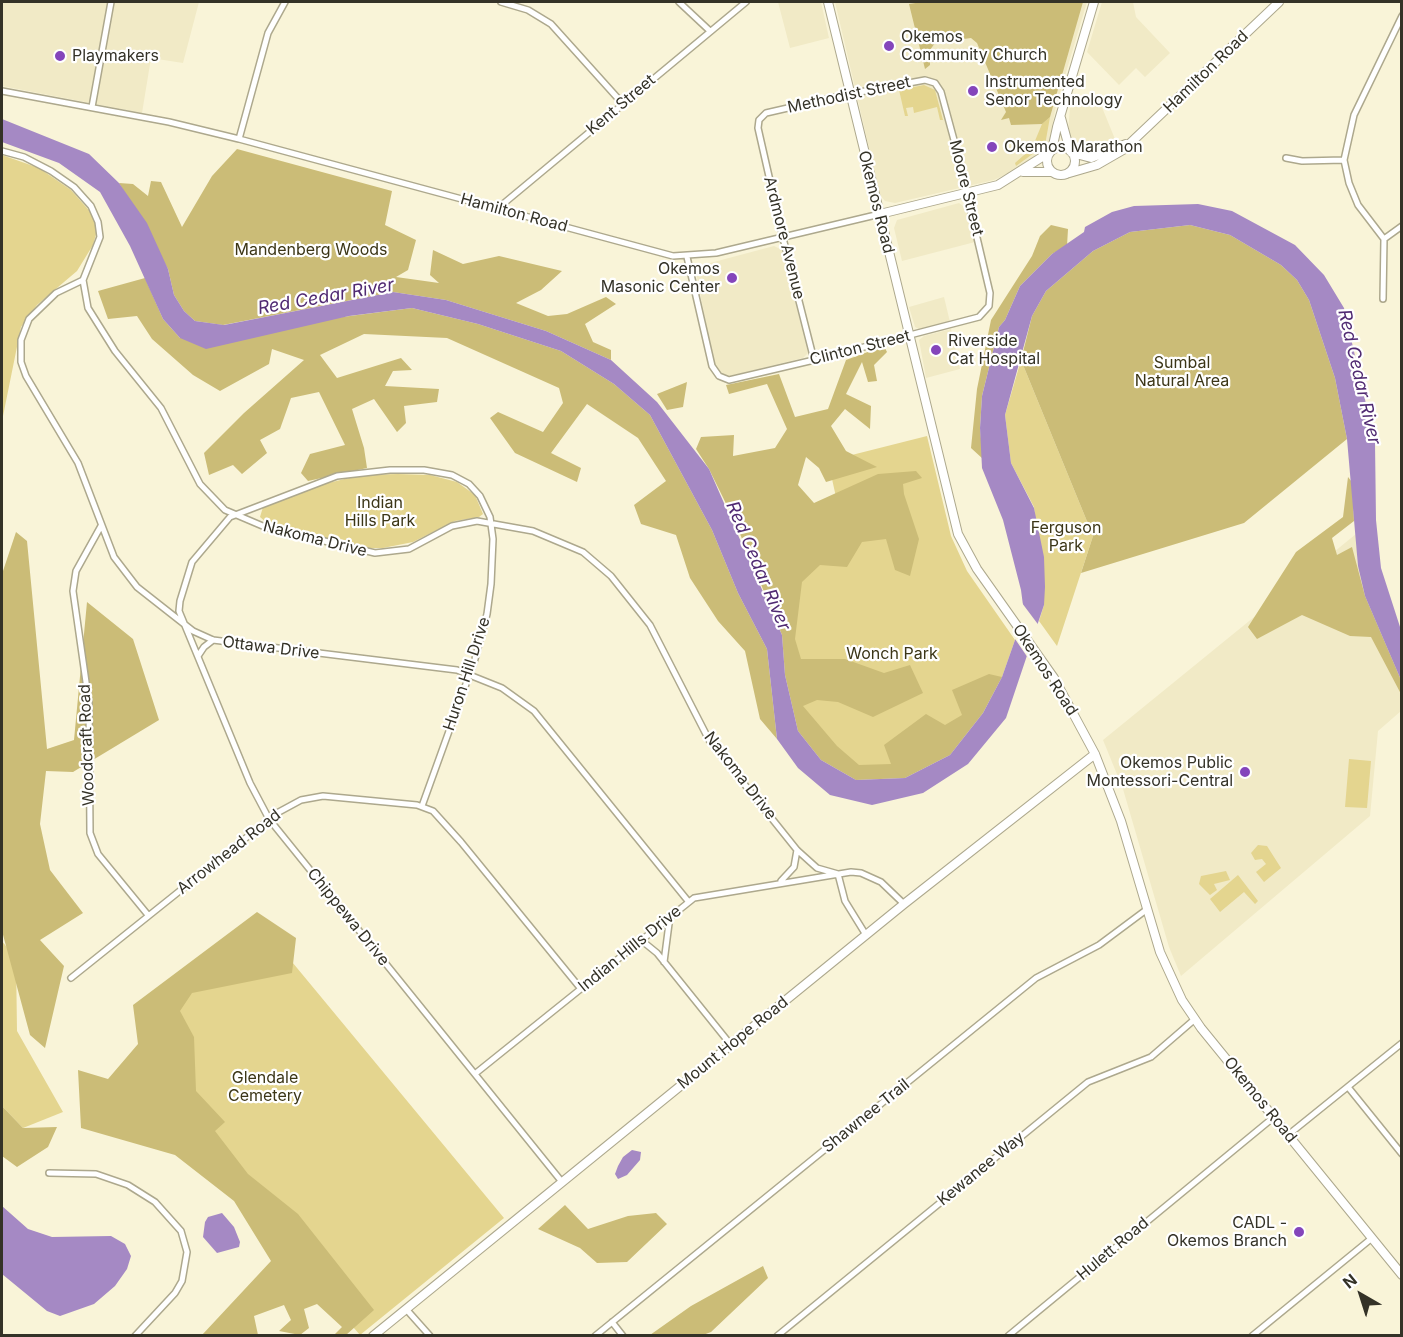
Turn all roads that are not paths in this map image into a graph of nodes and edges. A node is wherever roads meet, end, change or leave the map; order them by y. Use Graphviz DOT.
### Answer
graph roads {
  1 [pos="111,2"];
  2 [pos="285,2"];
  3 [pos="501,2"];
  4 [pos="679,2"];
  5 [pos="746,2"];
  6 [pos="828,2"];
  7 [pos="1094,2"];
  8 [pos="1279,2"];
  9 [pos="1401,16"];
  10 [pos="710,31"];
  11 [pos="938,85"];
  12 [pos="2,91"];
  13 [pos="849,94"];
  14 [pos="623,104"];
  15 [pos="92,107"];
  16 [pos="1061,116"];
  17 [pos="761,117"];
  18 [pos="239,139"];
  19 [pos="1133,141"];
  20 [pos="2,151"];
  21 [pos="1051,151"];
  22 [pos="1071,152"];
  23 [pos="1286,158"];
  24 [pos="1344,160"];
  25 [pos="1023,172"];
  26 [pos="1052,172"];
  27 [pos="1066,174"];
  28 [pos="969,194"];
  29 [pos="497,209"];
  30 [pos="880,214"];
  31 [pos="1401,226"];
  32 [pos="783,238"];
  33 [pos="1384,239"];
  34 [pos="687,257"];
  35 [pos="83,280"];
  36 [pos="990,293"];
  37 [pos="1383,299"];
  38 [pos="909,336"];
  39 [pos="814,360"];
  40 [pos="234,515"];
  41 [pos="491,524"];
  42 [pos="101,526"];
  43 [pos="182,623"];
  44 [pos="213,640"];
  45 [pos="198,656"];
  46 [pos="469,674"];
  47 [pos="1095,754"];
  48 [pos="422,806"];
  49 [pos="269,819"];
  50 [pos="797,850"];
  51 [pos="838,874"];
  52 [pos="779,882"];
  53 [pos="688,901"];
  54 [pos="904,904"];
  55 [pos="1146,910"];
  56 [pos="148,915"];
  57 [pos="670,916"];
  58 [pos="866,935"];
  59 [pos="641,940"];
  60 [pos="664,962"];
  61 [pos="71,978"];
  62 [pos="580,989"];
  63 [pos="1195,1019"];
  64 [pos="1401,1043"];
  65 [pos="730,1045"];
  66 [pos="476,1073"];
  67 [pos="1348,1087"];
  68 [pos="1274,1117"];
  69 [pos="1288,1135"];
  70 [pos="1401,1154"];
  71 [pos="49,1173"];
  72 [pos="562,1182"];
  73 [pos="1372,1238"];
  74 [pos="1401,1275"];
  75 [pos="406,1309"];
  76 [pos="612,1322"];
  77 [pos="135,1335"];
  78 [pos="373,1335"];
  79 [pos="430,1335"];
  80 [pos="595,1335"];
  81 [pos="623,1335"];
  82 [pos="777,1335"];
  83 [pos="1008,1335"];
  84 [pos="1252,1335"];
  1 -- 15 [label="street"];
  2 -- 18 [label="street"];
  3 -- 14 [label="street"];
  4 -- 10 [label="street"];
  5 -- 10 [label="street, Kent Street"];
  6 -- 13 [label="street, Okemos Road"];
  7 -- 16 [label="street"];
  8 -- 19 [label="street, Hamilton Road"];
  9 -- 24 [label="street"];
  10 -- 14 [label="street, Kent Street"];
  11 -- 13 [label="street, Methodist Street"];
  11 -- 28 [label="street, Moore Street"];
  12 -- 15 [label="street, Hamilton Road"];
  13 -- 17 [label="street, Methodist Street"];
  13 -- 30 [label="street, Okemos Road"];
  14 -- 29 [label="street, Kent Street"];
  15 -- 18 [label="street, Hamilton Road"];
  16 -- 21 [label="street"];
  16 -- 22 [label="street"];
  17 -- 32 [label="street, Ardmore Avenue"];
  18 -- 29 [label="street, Hamilton Road"];
  19 -- 22 [label="street, Hamilton Road"];
  19 -- 27 [label="street, Hamilton Road"];
  20 -- 35 [label="street"];
  21 -- 22 [label="street"];
  21 -- 25 [label="street, Hamilton Road"];
  21 -- 26 [label="street"];
  22 -- 27 [label="street"];
  23 -- 24 [label="street"];
  24 -- 33 [label="street"];
  25 -- 26 [label="street, Hamilton Road"];
  25 -- 28 [label="street, Hamilton Road"];
  26 -- 27 [label="street"];
  28 -- 30 [label="street, Hamilton Road"];
  28 -- 36 [label="street, Moore Street"];
  29 -- 34 [label="street, Hamilton Road"];
  30 -- 32 [label="street, Hamilton Road"];
  30 -- 38 [label="street, Okemos Road"];
  31 -- 33 [label="street"];
  32 -- 34 [label="street, Hamilton Road"];
  32 -- 39 [label="street, Ardmore Avenue"];
  33 -- 37 [label="street"];
  34 -- 39 [label="street, Clinton Street"];
  35 -- 40 [label="street, Nakoma Drive"];
  35 -- 42 [label="street, Ottawa Drive"];
  36 -- 38 [label="street, Clinton Street"];
  38 -- 39 [label="street, Clinton Street"];
  38 -- 47 [label="street, Okemos Road"];
  40 -- 41 [label="street, Nakoma Drive"];
  40 -- 41 [label="street, Huron Hill Drive"];
  40 -- 43 [label="street, Huron Hill Drive"];
  41 -- 46 [label="street, Huron Hill Drive"];
  41 -- 50 [label="street, Nakoma Drive"];
  42 -- 43 [label="street, Ottawa Drive"];
  42 -- 56 [label="street, Woodcraft Road"];
  43 -- 44 [label="street, Ottawa Drive"];
  43 -- 45 [label="street, Chippewa Drive"];
  44 -- 45 [label="street"];
  44 -- 46 [label="street, Ottawa Drive"];
  45 -- 49 [label="street, Chippewa Drive"];
  46 -- 48 [label="street, Huron Hill Drive"];
  46 -- 53 [label="street, Ottawa Drive"];
  47 -- 54 [label="street, Mount Hope Road"];
  47 -- 55 [label="street, Okemos Road"];
  48 -- 49 [label="street, Arrowhead Road"];
  48 -- 62 [label="street"];
  49 -- 56 [label="street, Arrowhead Road"];
  49 -- 66 [label="street, Chippewa Drive"];
  50 -- 51 [label="street, Nakoma Drive"];
  50 -- 52 [label="street"];
  51 -- 52 [label="street, Indian Hills Drive"];
  51 -- 54 [label="street, Indian Hills Drive"];
  51 -- 58 [label="street"];
  52 -- 53 [label="street, Indian Hills Drive"];
  53 -- 57 [label="street, Indian Hills Drive"];
  54 -- 58 [label="street, Mount Hope Road"];
  55 -- 63 [label="street, Okemos Road"];
  55 -- 76 [label="street, Shawnee Trail"];
  56 -- 61 [label="street, Arrowhead Road"];
  57 -- 59 [label="street, Indian Hills Drive"];
  57 -- 60 [label="street"];
  58 -- 65 [label="street, Mount Hope Road"];
  59 -- 60 [label="street"];
  59 -- 62 [label="street, Indian Hills Drive"];
  60 -- 65 [label="street"];
  62 -- 66 [label="street, Indian Hills Drive"];
  63 -- 68 [label="street, Okemos Road"];
  63 -- 82 [label="street, Kewanee Way"];
  64 -- 67 [label="street"];
  65 -- 72 [label="street, Mount Hope Road"];
  66 -- 72 [label="street, Chippewa Drive"];
  67 -- 69 [label="street"];
  67 -- 70 [label="street"];
  68 -- 69 [label="street, Okemos Road"];
  68 -- 83 [label="street, Hulett Road"];
  69 -- 73 [label="street, Okemos Road"];
  71 -- 77 [label="street"];
  72 -- 75 [label="street, Mount Hope Road"];
  73 -- 74 [label="street, Okemos Road"];
  73 -- 84 [label="street"];
  75 -- 78 [label="street, Mount Hope Road"];
  75 -- 79 [label="street"];
  76 -- 80 [label="street, Shawnee Trail"];
  76 -- 81 [label="street"];
}
